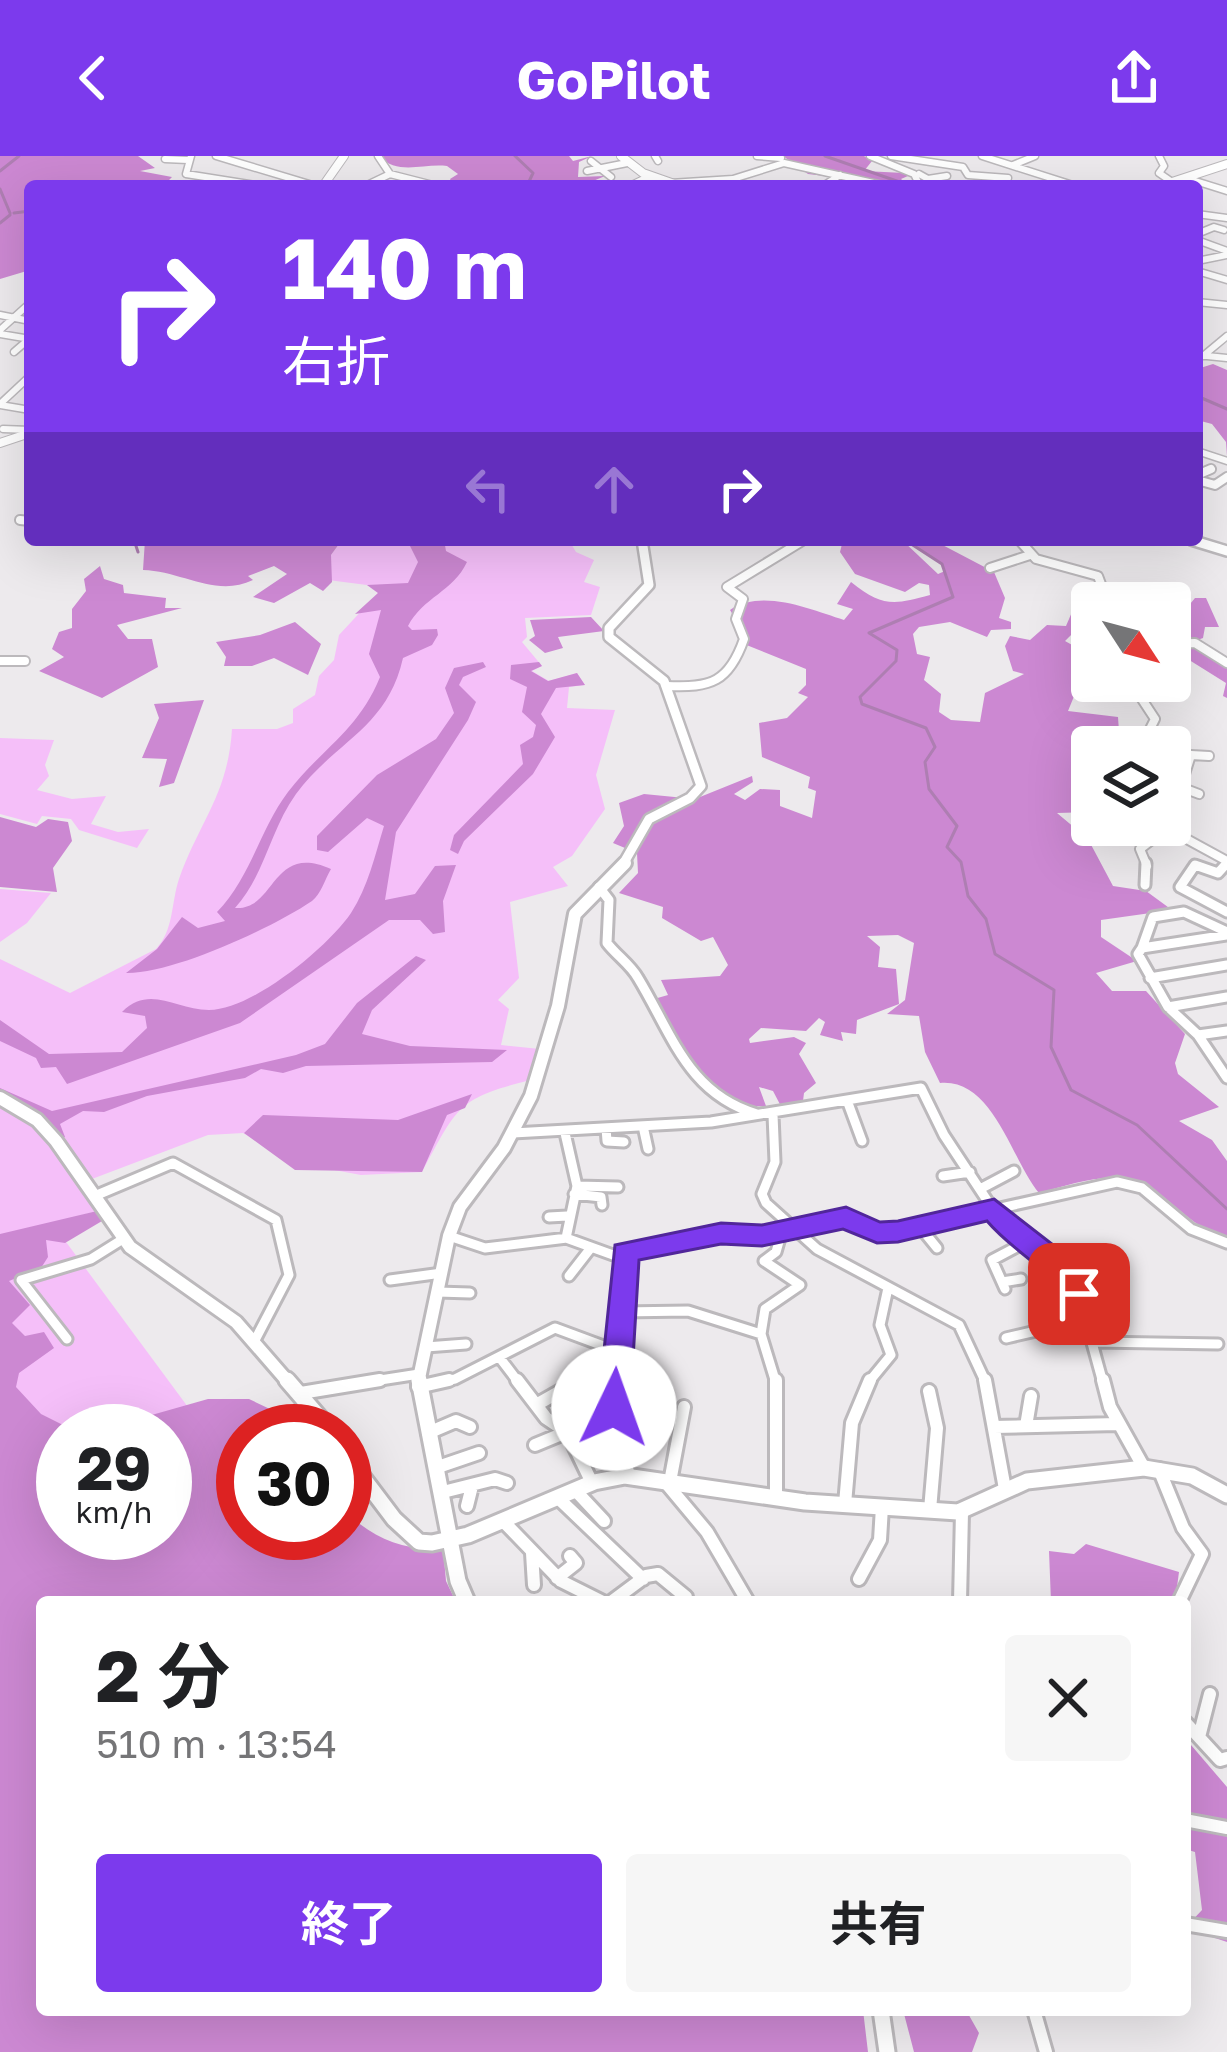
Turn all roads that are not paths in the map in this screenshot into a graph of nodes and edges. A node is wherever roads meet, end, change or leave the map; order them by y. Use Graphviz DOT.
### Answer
graph roads {
  1 [pos="216,156"];
  2 [pos="251,156"];
  3 [pos="344,156"];
  4 [pos="378,156"];
  5 [pos="757,156"];
  6 [pos="874,156"];
  7 [pos="891,156"];
  8 [pos="982,156"];
  9 [pos="1035,156"];
  10 [pos="1159,156"];
  11 [pos="190,158"];
  12 [pos="907,158"];
  13 [pos="624,159"];
  14 [pos="782,159"];
  15 [pos="165,160"];
  16 [pos="591,161"];
  17 [pos="236,162"];
  18 [pos="1226,164"];
  19 [pos="1012,166"];
  20 [pos="963,167"];
  21 [pos="601,168"];
  22 [pos="1023,169"];
  23 [pos="587,171"];
  24 [pos="908,171"];
  25 [pos="390,174"];
  26 [pos="280,176"];
  27 [pos="840,176"];
  28 [pos="947,176"];
  29 [pos="611,177"];
  30 [pos="650,177"];
  31 [pos="1008,178"];
  32 [pos="1189,179"];
  33 [pos="227,180"];
  34 [pos="273,180"];
  35 [pos="296,180"];
  36 [pos="325,180"];
  37 [pos="378,180"];
  38 [pos="414,180"];
  39 [pos="644,180"];
  40 [pos="659,180"];
  41 [pos="723,180"];
  42 [pos="833,180"];
  43 [pos="859,180"];
  44 [pos="919,180"];
  45 [pos="1006,180"];
  46 [pos="1057,180"];
  47 [pos="1169,180"];
  48 [pos="1183,180"];
  49 [pos="1224,230"];
  50 [pos="1203,233"];
  51 [pos="4,316"];
  52 [pos="0,332"];
  53 [pos="24,343"];
  54 [pos="14,352"];
  55 [pos="24,382"];
  56 [pos="0,404"];
  57 [pos="1211,469"];
  58 [pos="1203,479"];
  59 [pos="643,546"];
  60 [pos="798,546"];
  61 [pos="1023,546"];
  62 [pos="1030,555"];
  63 [pos="990,568"];
  64 [pos="1100,582"];
  65 [pos="1191,643"];
  66 [pos="0,662"];
  67 [pos="25,662"];
  68 [pos="1227,663"];
  69 [pos="667,686"];
  70 [pos="1191,754"];
  71 [pos="1209,756"];
  72 [pos="1191,791"];
  73 [pos="1198,794"];
  74 [pos="1191,842"];
  75 [pos="1144,846"];
  76 [pos="1227,862"];
  77 [pos="1160,881"];
  78 [pos="598,887"];
  79 [pos="1227,893"];
  80 [pos="1215,905"];
  81 [pos="1227,912"];
  82 [pos="1227,934"];
  83 [pos="1142,948"];
  84 [pos="1227,965"];
  85 [pos="1150,978"];
  86 [pos="1227,997"];
  87 [pos="1168,1007"];
  88 [pos="1227,1031"];
  89 [pos="1198,1035"];
  90 [pos="1227,1078"];
  91 [pos="0,1098"];
  92 [pos="848,1103"];
  93 [pos="770,1115"];
  94 [pos="643,1126"];
  95 [pos="605,1128"];
  96 [pos="566,1132"];
  97 [pos="513,1133"];
  98 [pos="624,1142"];
  99 [pos="862,1142"];
  100 [pos="648,1149"];
  101 [pos="970,1172"];
  102 [pos="1014,1172"];
  103 [pos="943,1176"];
  104 [pos="618,1187"];
  105 [pos="980,1189"];
  106 [pos="575,1190"];
  107 [pos="97,1195"];
  108 [pos="602,1205"];
  109 [pos="994,1210"];
  110 [pos="567,1216"];
  111 [pos="549,1217"];
  112 [pos="920,1227"];
  113 [pos="798,1228"];
  114 [pos="782,1231"];
  115 [pos="449,1236"];
  116 [pos="567,1238"];
  117 [pos="123,1239"];
  118 [pos="1025,1242"];
  119 [pos="1227,1244"];
  120 [pos="938,1248"];
  121 [pos="590,1249"];
  122 [pos="625,1252"];
  123 [pos="442,1273"];
  124 [pos="569,1276"];
  125 [pos="1022,1279"];
  126 [pos="390,1280"];
  127 [pos="888,1288"];
  128 [pos="438,1292"];
  129 [pos="470,1293"];
  130 [pos="1084,1308"];
  131 [pos="621,1312"];
  132 [pos="760,1334"];
  133 [pos="1006,1338"];
  134 [pos="67,1339"];
  135 [pos="254,1342"];
  136 [pos="1095,1342"];
  137 [pos="466,1344"];
  138 [pos="1218,1344"];
  139 [pos="426,1347"];
  140 [pos="617,1351"];
  141 [pos="500,1358"];
  142 [pos="617,1370"];
  143 [pos="653,1370"];
  144 [pos="418,1381"];
  145 [pos="929,1391"];
  146 [pos="301,1393"];
  147 [pos="1030,1396"];
  148 [pos="310,1404"];
  149 [pos="536,1405"];
  150 [pos="684,1407"];
  151 [pos="1117,1424"];
  152 [pos="581,1426"];
  153 [pos="1026,1426"];
  154 [pos="470,1427"];
  155 [pos="994,1427"];
  156 [pos="428,1432"];
  157 [pos="568,1433"];
  158 [pos="536,1445"];
  159 [pos="479,1453"];
  160 [pos="438,1466"];
  161 [pos="1152,1469"];
  162 [pos="628,1477"];
  163 [pos="503,1478"];
  164 [pos="667,1481"];
  165 [pos="592,1483"];
  166 [pos="472,1486"];
  167 [pos="1005,1489"];
  168 [pos="575,1490"];
  169 [pos="372,1492"];
  170 [pos="443,1492"];
  171 [pos="1227,1496"];
  172 [pos="557,1497"];
  173 [pos="776,1498"];
  174 [pos="845,1504"];
  175 [pos="467,1506"];
  176 [pos="881,1508"];
  177 [pos="930,1510"];
  178 [pos="962,1510"];
  179 [pos="503,1520"];
  180 [pos="604,1521"];
  181 [pos="452,1540"];
  182 [pos="532,1553"];
  183 [pos="570,1556"];
  184 [pos="557,1578"];
  185 [pos="643,1579"];
  186 [pos="859,1579"];
  187 [pos="534,1585"];
  188 [pos="464,1596"];
  189 [pos="585,1596"];
  190 [pos="616,1596"];
  191 [pos="685,1596"];
  192 [pos="744,1596"];
  193 [pos="960,1596"];
  194 [pos="1182,1596"];
  195 [pos="1210,1694"];
  196 [pos="1191,1728"];
  197 [pos="1199,1737"];
  198 [pos="1225,1762"];
  199 [pos="1191,1821"];
  200 [pos="1227,1828"];
  201 [pos="1191,1925"];
  202 [pos="1227,1931"];
  203 [pos="882,2016"];
  204 [pos="1036,2016"];
  205 [pos="887,2052"];
  206 [pos="1046,2052"];
  1 -- 17 [label="street"];
  2 -- 17 [label="street"];
  3 -- 36 [label="main road"];
  4 -- 25 [label="street"];
  5 -- 14 [label="street"];
  6 -- 24 [label="street"];
  7 -- 12 [label="street"];
  8 -- 19 [label="street"];
  8 -- 20 [label="street"];
  9 -- 19 [label="street"];
  10 -- 47 [label="street"];
  11 -- 15 [label="street"];
  11 -- 33 [label="street"];
  12 -- 20 [label="street"];
  13 -- 21 [label="street"];
  13 -- 30 [label="main road"];
  14 -- 27 [label="street"];
  14 -- 41 [label="street"];
  16 -- 21 [label="street"];
  17 -- 26 [label="street"];
  18 -- 32 [label="main road"];
  19 -- 22 [label="street"];
  20 -- 31 [label="street"];
  21 -- 23 [label="street"];
  21 -- 29 [label="street"];
  22 -- 31 [label="street"];
  22 -- 46 [label="street"];
  24 -- 28 [label="street"];
  24 -- 44 [label="street"];
  25 -- 37 [label="street"];
  25 -- 38 [label="street"];
  26 -- 34 [label="street"];
  26 -- 35 [label="street"];
  27 -- 42 [label="street"];
  27 -- 43 [label="street"];
  30 -- 39 [label="main road"];
  30 -- 40 [label="main road"];
  31 -- 45 [label="street"];
  32 -- 48 [label="main road"];
  49 -- 50 [label="street"];
  51 -- 52 [label="street"];
  53 -- 54 [label="street"];
  55 -- 56 [label="street"];
  57 -- 58 [label="street"];
  59 -- 69 [label="main road"];
  60 -- 69 [label="street"];
  61 -- 62 [label="street"];
  62 -- 63 [label="street"];
  62 -- 64 [label="street"];
  65 -- 68 [label="street"];
  66 -- 67 [label="street"];
  69 -- 78 [label="main road"];
  70 -- 71 [label="street"];
  72 -- 73 [label="street"];
  74 -- 76 [label="street"];
  75 -- 77 [label="street"];
  76 -- 80 [label="street"];
  78 -- 93 [label="street"];
  78 -- 97 [label="main road"];
  79 -- 80 [label="street"];
  80 -- 81 [label="street"];
  82 -- 83 [label="street"];
  82 -- 83 [label="street"];
  83 -- 85 [label="street"];
  84 -- 85 [label="street"];
  85 -- 87 [label="street"];
  86 -- 87 [label="street"];
  87 -- 89 [label="street"];
  88 -- 89 [label="street"];
  89 -- 90 [label="street"];
  91 -- 107 [label="main road"];
  92 -- 93 [label="street"];
  92 -- 99 [label="street"];
  92 -- 101 [label="street"];
  93 -- 94 [label="street"];
  93 -- 113 [label="street"];
  94 -- 95 [label="street"];
  94 -- 100 [label="street"];
  95 -- 96 [label="street"];
  95 -- 98 [label="street"];
  96 -- 97 [label="street"];
  96 -- 106 [label="street"];
  97 -- 115 [label="main road"];
  101 -- 103 [label="street"];
  101 -- 105 [label="street"];
  102 -- 105 [label="street"];
  104 -- 106 [label="street"];
  105 -- 109 [label="street"];
  106 -- 108 [label="street"];
  106 -- 110 [label="street"];
  107 -- 117 [label="main road"];
  107 -- 135 [label="street"];
  109 -- 112 [label="street"];
  109 -- 118 [label="street"];
  109 -- 119 [label="street"];
  110 -- 111 [label="street"];
  110 -- 116 [label="street"];
  112 -- 113 [label="street"];
  112 -- 120 [label="street"];
  113 -- 114 [label="street"];
  113 -- 127 [label="street"];
  114 -- 122 [label="street"];
  114 -- 132 [label="street"];
  115 -- 116 [label="street"];
  115 -- 123 [label="main road"];
  116 -- 121 [label="street"];
  117 -- 134 [label="street"];
  117 -- 135 [label="main road"];
  118 -- 125 [label="street"];
  118 -- 130 [label="street"];
  121 -- 122 [label="street"];
  121 -- 124 [label="street"];
  122 -- 131 [label="street"];
  123 -- 126 [label="street"];
  123 -- 128 [label="main road"];
  127 -- 155 [label="street"];
  127 -- 174 [label="street"];
  128 -- 129 [label="street"];
  128 -- 139 [label="main road"];
  130 -- 133 [label="street"];
  130 -- 136 [label="street"];
  131 -- 132 [label="street"];
  131 -- 140 [label="street"];
  132 -- 173 [label="street"];
  135 -- 146 [label="main road"];
  136 -- 138 [label="street"];
  136 -- 151 [label="street"];
  137 -- 139 [label="street"];
  139 -- 144 [label="main road"];
  140 -- 141 [label="street"];
  140 -- 142 [label="street"];
  141 -- 144 [label="street"];
  141 -- 149 [label="street"];
  142 -- 143 [label="street"];
  142 -- 149 [label="street"];
  142 -- 162 [label="street"];
  144 -- 146 [label="street"];
  144 -- 156 [label="main road"];
  145 -- 177 [label="street"];
  146 -- 148 [label="main road"];
  147 -- 153 [label="street"];
  149 -- 157 [label="street"];
  150 -- 164 [label="street"];
  151 -- 153 [label="street"];
  151 -- 161 [label="street"];
  152 -- 157 [label="street"];
  153 -- 155 [label="street"];
  154 -- 156 [label="street"];
  155 -- 167 [label="street"];
  156 -- 160 [label="main road"];
  157 -- 158 [label="street"];
  157 -- 165 [label="street"];
  159 -- 160 [label="street"];
  160 -- 170 [label="main road"];
  161 -- 167 [label="main road"];
  161 -- 171 [label="main road"];
  161 -- 194 [label="street"];
  162 -- 164 [label="main road"];
  162 -- 165 [label="main road"];
  163 -- 166 [label="street"];
  164 -- 173 [label="main road"];
  164 -- 192 [label="street"];
  165 -- 168 [label="main road"];
  166 -- 170 [label="street"];
  166 -- 175 [label="street"];
  167 -- 178 [label="main road"];
  168 -- 172 [label="main road"];
  168 -- 180 [label="street"];
  169 -- 181 [label="main road"];
  170 -- 181 [label="main road"];
  172 -- 179 [label="main road"];
  172 -- 185 [label="street"];
  173 -- 174 [label="main road"];
  174 -- 176 [label="main road"];
  176 -- 177 [label="main road"];
  176 -- 186 [label="street"];
  177 -- 178 [label="main road"];
  178 -- 193 [label="street"];
  179 -- 181 [label="main road"];
  179 -- 182 [label="street"];
  181 -- 188 [label="main road"];
  182 -- 184 [label="street"];
  182 -- 187 [label="street"];
  183 -- 184 [label="street"];
  184 -- 189 [label="street"];
  185 -- 190 [label="street"];
  185 -- 191 [label="street"];
  195 -- 197 [label="street"];
  196 -- 197 [label="street"];
  197 -- 198 [label="street"];
  199 -- 200 [label="street"];
  201 -- 202 [label="street"];
  203 -- 205 [label="main road"];
  204 -- 206 [label="street"];
}
